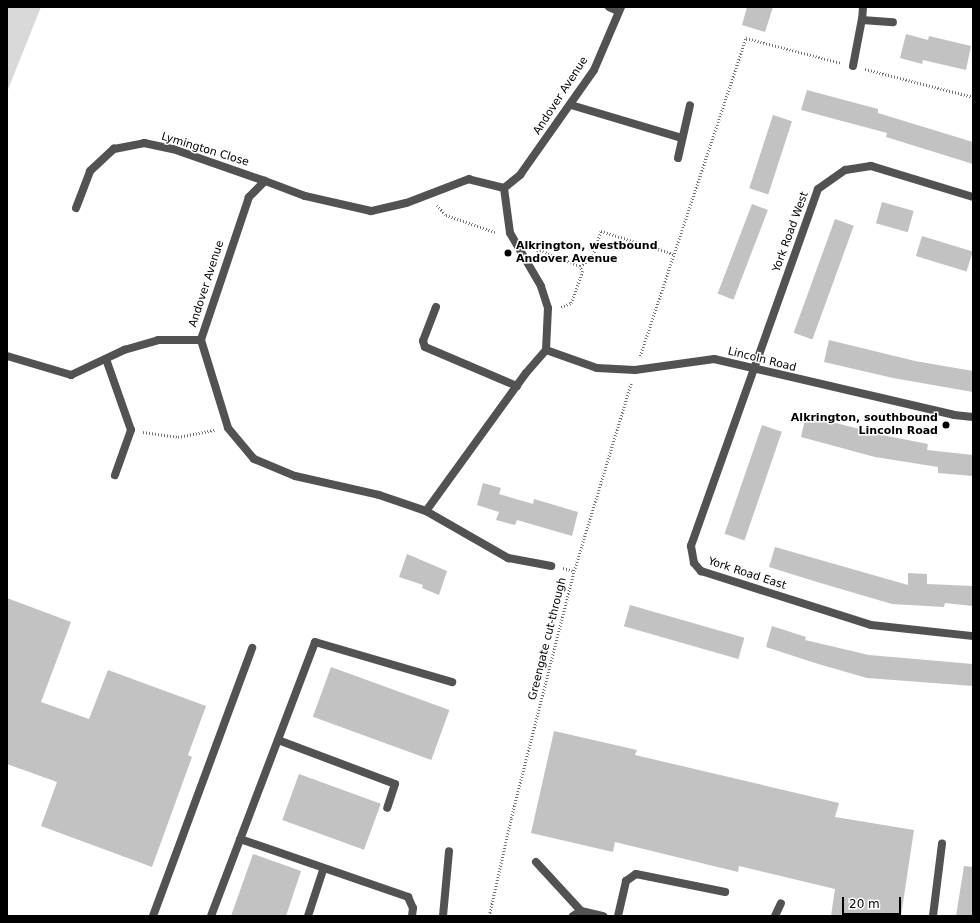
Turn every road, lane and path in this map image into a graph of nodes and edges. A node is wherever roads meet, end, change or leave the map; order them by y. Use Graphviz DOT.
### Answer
graph roads {
  1 [pos="608,7"];
  2 [pos="863,7"];
  3 [pos="619,9"];
  4 [pos="862,19"];
  5 [pos="893,22"];
  6 [pos="853,66"];
  7 [pos="973,97"];
  8 [pos="571,105"];
  9 [pos="690,105"];
  10 [pos="682,138"];
  11 [pos="678,158"];
  12 [pos="265,181"];
  13 [pos="504,188"];
  14 [pos="428,194"];
  15 [pos="973,197"];
  16 [pos="76,208"];
  17 [pos="510,233"];
  18 [pos="674,254"];
  19 [pos="523,260"];
  20 [pos="580,266"];
  21 [pos="436,307"];
  22 [pos="548,308"];
  23 [pos="201,340"];
  24 [pos="546,350"];
  25 [pos="7,356"];
  26 [pos="106,359"];
  27 [pos="635,370"];
  28 [pos="752,370"];
  29 [pos="517,386"];
  30 [pos="973,417"];
  31 [pos="228,428"];
  32 [pos="131,430"];
  33 [pos="115,475"];
  34 [pos="426,511"];
  35 [pos="551,566"];
  36 [pos="973,636"];
  37 [pos="252,648"];
  38 [pos="452,682"];
  39 [pos="278,740"];
  40 [pos="387,808"];
  41 [pos="240,839"];
  42 [pos="942,844"];
  43 [pos="448,851"];
  44 [pos="536,862"];
  45 [pos="323,870"];
  46 [pos="725,892"];
  47 [pos="781,903"];
  48 [pos="581,911"];
  49 [pos="153,916"];
  50 [pos="211,916"];
  51 [pos="308,916"];
  52 [pos="412,916"];
  53 [pos="443,916"];
  54 [pos="489,916"];
  55 [pos="573,916"];
  56 [pos="603,916"];
  57 [pos="618,916"];
  58 [pos="775,916"];
  59 [pos="933,916"];
  1 -- 3 [label="street"];
  2 -- 4 [label="street"];
  3 -- 8 [label="street, Andover Avenue"];
  4 -- 5 [label="street"];
  4 -- 6 [label="street"];
  6 -- 7 [label="path"];
  6 -- 18 [label="path, Greengate cut-through"];
  8 -- 10 [label="street"];
  8 -- 13 [label="street, Andover Avenue"];
  9 -- 10 [label="street"];
  10 -- 11 [label="street"];
  12 -- 14 [label="street"];
  12 -- 16 [label="street, Lymington Close"];
  12 -- 23 [label="street, Andover Avenue"];
  13 -- 14 [label="street"];
  13 -- 17 [label="street"];
  14 -- 17 [label="path"];
  15 -- 28 [label="street, York Road West"];
  17 -- 19 [label="street"];
  18 -- 20 [label="path"];
  18 -- 27 [label="path, Greengate cut-through"];
  19 -- 20 [label="path"];
  19 -- 22 [label="street"];
  20 -- 22 [label="path"];
  21 -- 29 [label="street"];
  22 -- 24 [label="street"];
  23 -- 26 [label="street"];
  23 -- 31 [label="street, Andover Avenue"];
  24 -- 27 [label="street, Lincoln Road"];
  24 -- 29 [label="street"];
  25 -- 26 [label="street"];
  26 -- 32 [label="street"];
  27 -- 28 [label="street, Lincoln Road"];
  27 -- 54 [label="path, Greengate cut-through"];
  28 -- 30 [label="street, Lincoln Road"];
  28 -- 36 [label="street, York Road East"];
  29 -- 34 [label="street"];
  31 -- 32 [label="path"];
  31 -- 34 [label="street, Andover Avenue"];
  32 -- 33 [label="street"];
  34 -- 35 [label="street, Andover Avenue"];
  37 -- 49 [label="street"];
  38 -- 39 [label="street"];
  39 -- 40 [label="street"];
  39 -- 41 [label="street"];
  41 -- 45 [label="street"];
  41 -- 50 [label="street"];
  42 -- 59 [label="street"];
  43 -- 53 [label="street"];
  44 -- 48 [label="street"];
  45 -- 51 [label="street"];
  45 -- 52 [label="street"];
  46 -- 57 [label="street"];
  47 -- 58 [label="street"];
  48 -- 55 [label="street"];
  48 -- 56 [label="street"];
}
